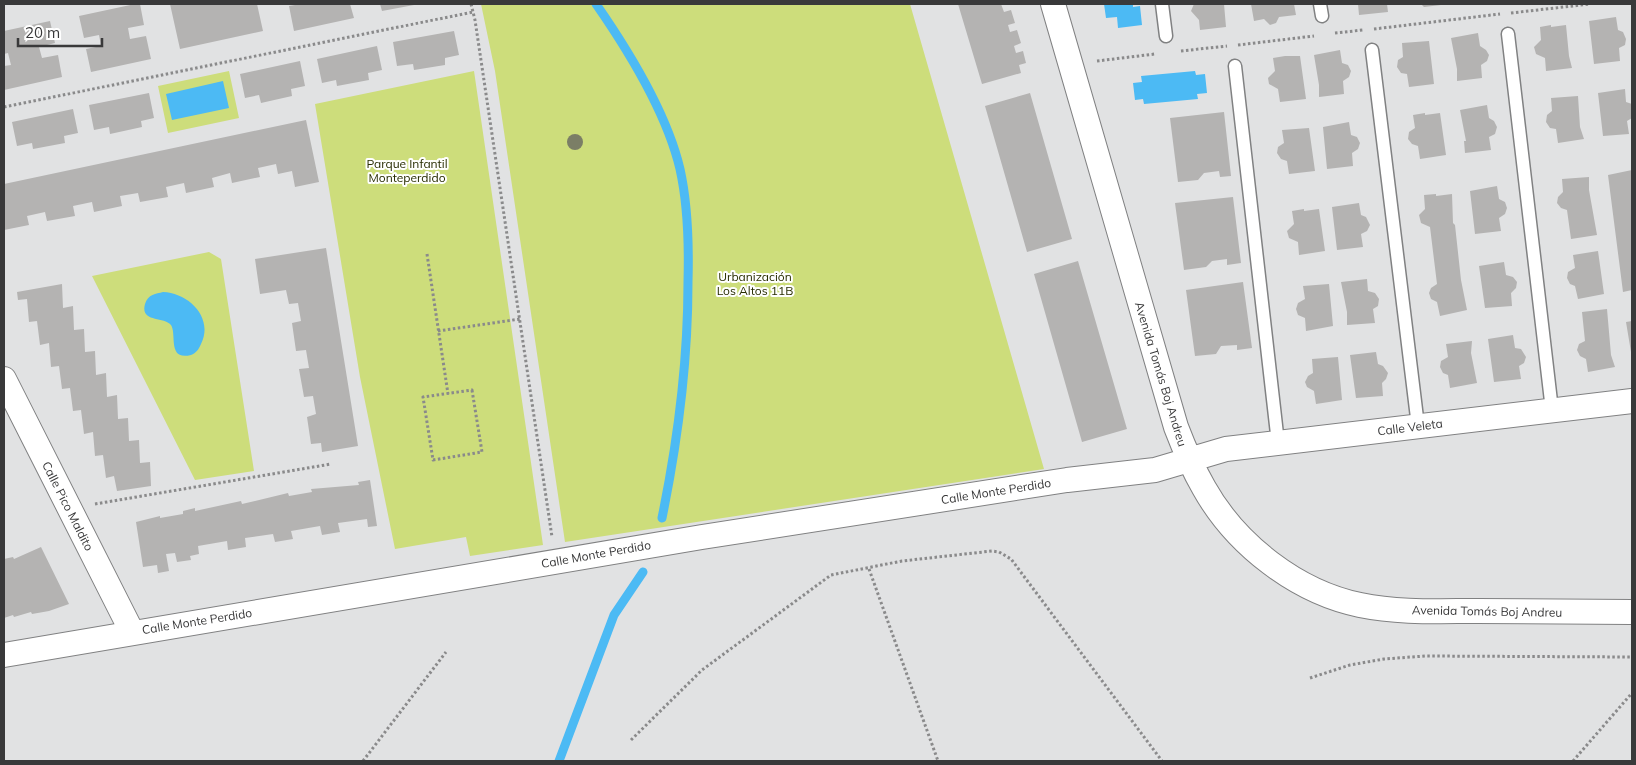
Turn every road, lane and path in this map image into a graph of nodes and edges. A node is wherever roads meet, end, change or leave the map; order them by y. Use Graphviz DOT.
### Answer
graph roads {
  1 [pos="471,4"];
  2 [pos="1052,4"];
  3 [pos="1162,4"];
  4 [pos="1590,4"];
  5 [pos="473,12"];
  6 [pos="1334,33"];
  7 [pos="1508,34"];
  8 [pos="1166,36"];
  9 [pos="1315,36"];
  10 [pos="1372,50"];
  11 [pos="1177,52"];
  12 [pos="1158,54"];
  13 [pos="1097,61"];
  14 [pos="1235,66"];
  15 [pos="4,108"];
  16 [pos="427,254"];
  17 [pos="520,319"];
  18 [pos="438,332"];
  19 [pos="4,379"];
  20 [pos="448,394"];
  21 [pos="1632,401"];
  22 [pos="1552,410"];
  23 [pos="1418,426"];
  24 [pos="1278,443"];
  25 [pos="1189,460"];
  26 [pos="331,464"];
  27 [pos="91,505"];
  28 [pos="553,539"];
  29 [pos="868,569"];
  30 [pos="1632,612"];
  31 [pos="132,632"];
  32 [pos="446,652"];
  33 [pos="4,655"];
  34 [pos="1632,657"];
  35 [pos="1310,678"];
  36 [pos="1632,693"];
  37 [pos="631,740"];
  38 [pos="363,761"];
  39 [pos="938,761"];
  40 [pos="1162,761"];
  41 [pos="1573,761"];
  1 -- 5 [label="path"];
  2 -- 25 [label="street, Avenida Tomás Boj Andreu"];
  3 -- 8 [label="lane"];
  4 -- 6 [label="path"];
  5 -- 15 [label="path"];
  5 -- 17 [label="path"];
  7 -- 22 [label="lane"];
  9 -- 11 [label="path"];
  10 -- 23 [label="lane"];
  12 -- 13 [label="path"];
  14 -- 24 [label="lane"];
  16 -- 18 [label="path"];
  17 -- 18 [label="path"];
  17 -- 28 [label="path"];
  18 -- 20 [label="path"];
  19 -- 31 [label="street, Calle Pico Maldito"];
  20 -- 20 [label="path"];
  21 -- 22 [label="street, Calle Veleta"];
  22 -- 23 [label="street, Calle Veleta"];
  23 -- 24 [label="street, Calle Veleta"];
  24 -- 25 [label="street, Calle Veleta"];
  25 -- 30 [label="street, Avenida Tomás Boj Andreu"];
  25 -- 31 [label="street, Calle Monte Perdido"];
  26 -- 27 [label="path"];
  29 -- 37 [label="path"];
  29 -- 39 [label="path"];
  29 -- 40 [label="path"];
  31 -- 33 [label="street, Calle Monte Perdido"];
  32 -- 38 [label="path"];
  34 -- 35 [label="path"];
  36 -- 41 [label="path"];
}
